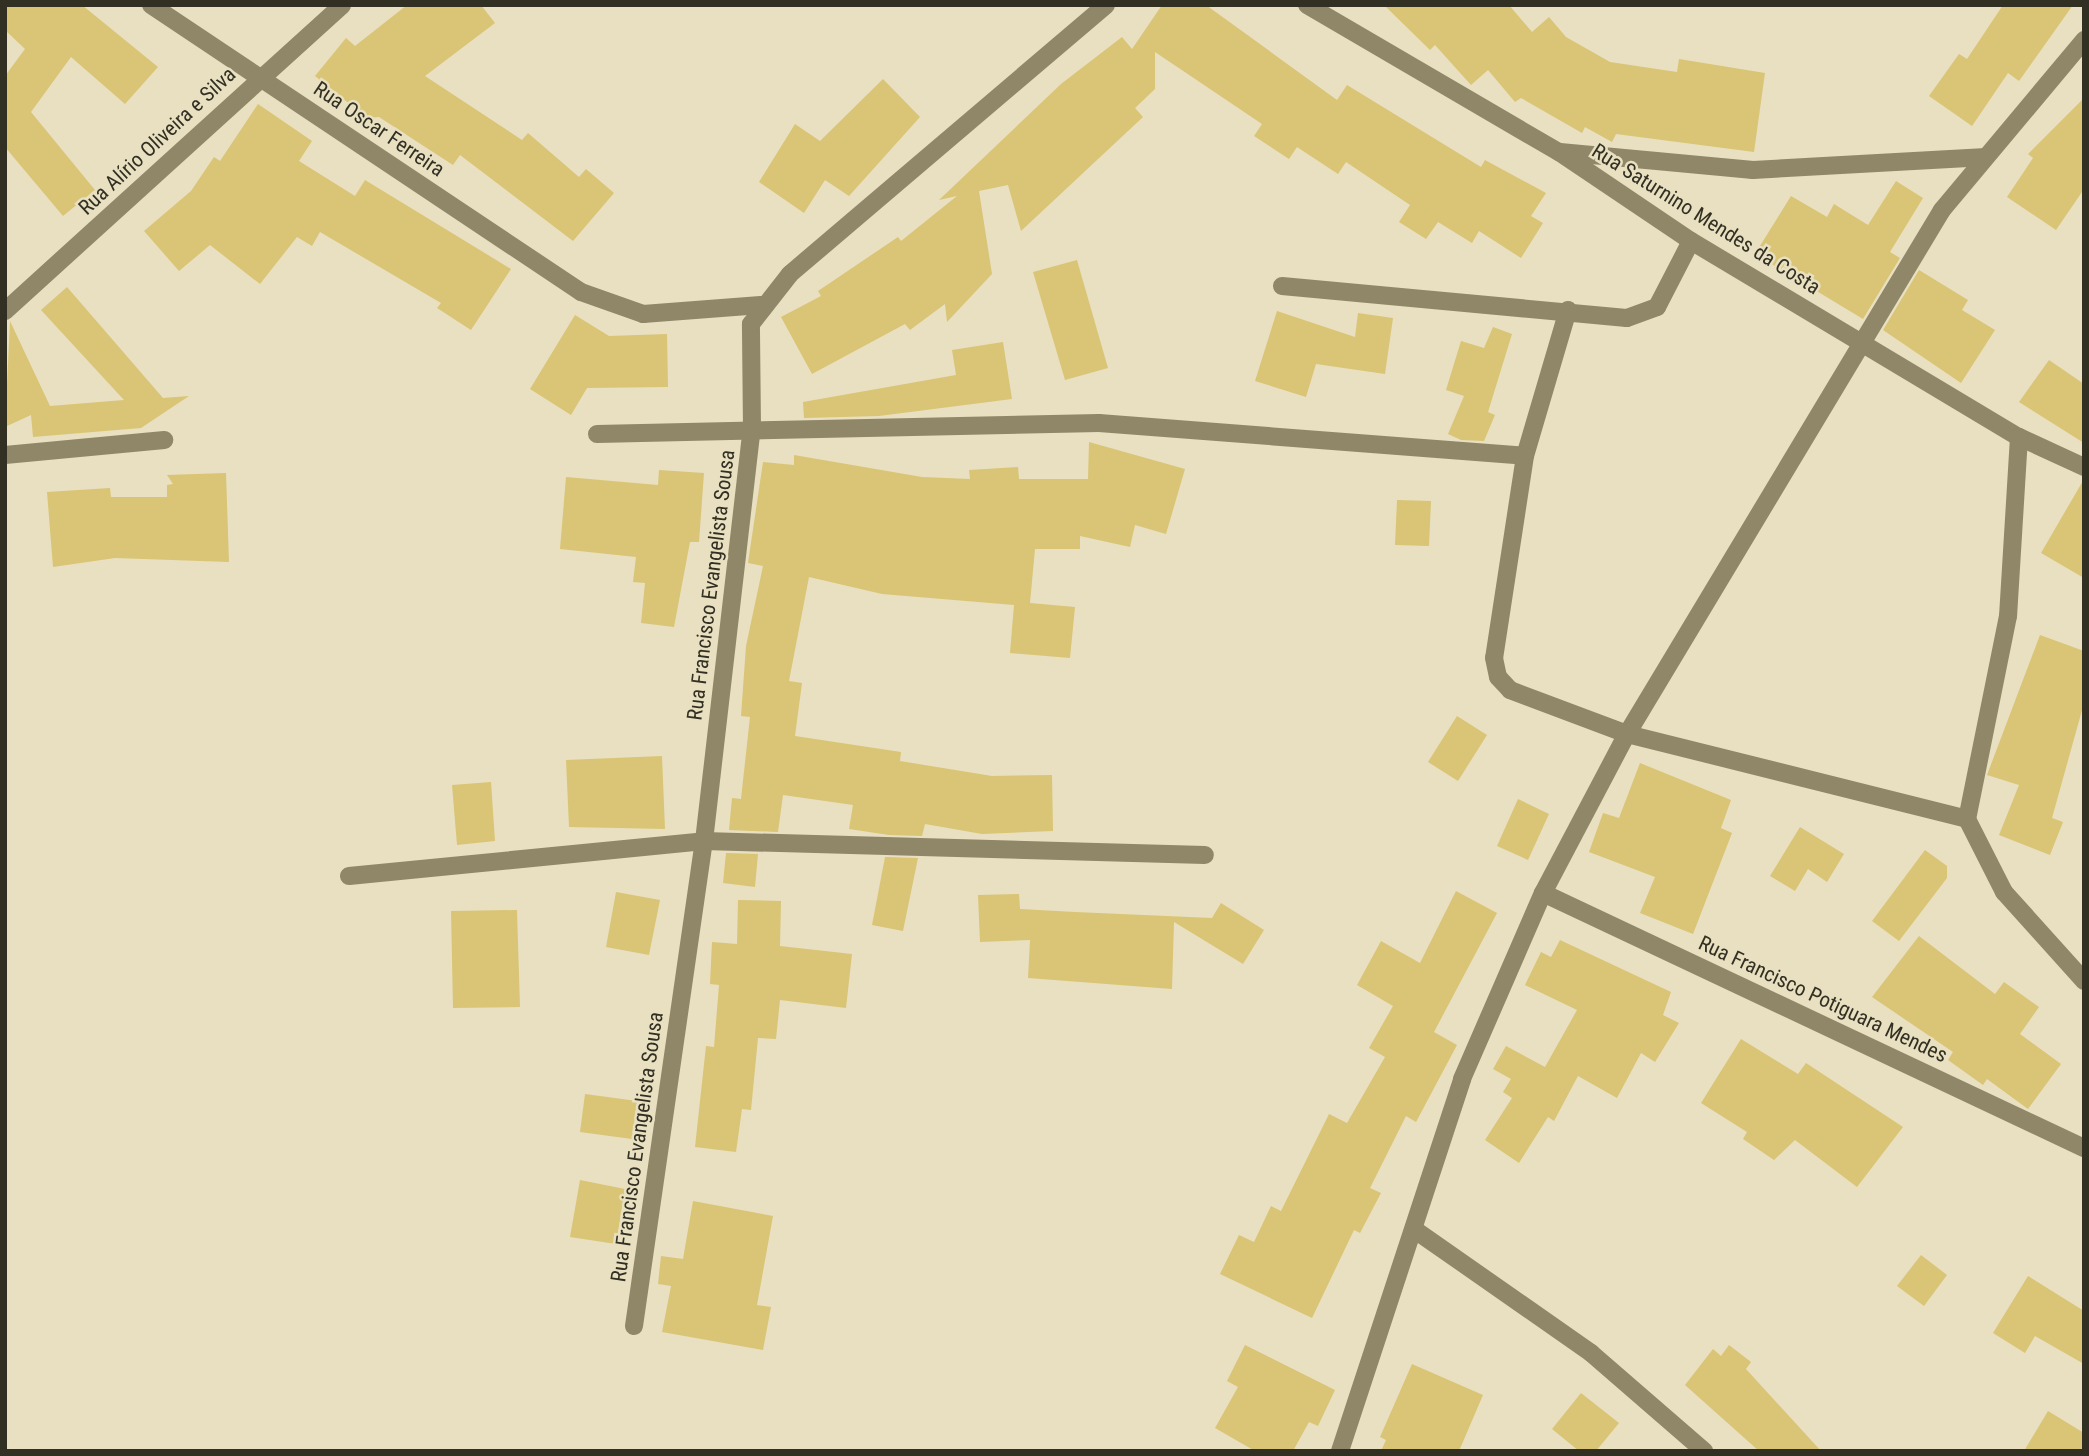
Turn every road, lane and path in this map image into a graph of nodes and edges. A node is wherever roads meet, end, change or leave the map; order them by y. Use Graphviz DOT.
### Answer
graph roads {
  1 [pos="151,5"];
  2 [pos="342,5"];
  3 [pos="1106,5"];
  4 [pos="1307,5"];
  5 [pos="2084,40"];
  6 [pos="260,76"];
  7 [pos="1559,152"];
  8 [pos="1982,158"];
  9 [pos="1691,241"];
  10 [pos="1282,286"];
  11 [pos="761,305"];
  12 [pos="1568,310"];
  13 [pos="5,312"];
  14 [pos="1865,344"];
  15 [pos="752,428"];
  16 [pos="597,434"];
  17 [pos="2019,437"];
  18 [pos="164,440"];
  19 [pos="5,456"];
  20 [pos="1525,456"];
  21 [pos="2084,467"];
  22 [pos="1627,734"];
  23 [pos="1967,819"];
  24 [pos="704,841"];
  25 [pos="1205,855"];
  26 [pos="349,876"];
  27 [pos="1543,893"];
  28 [pos="2084,981"];
  29 [pos="2084,1148"];
  30 [pos="1415,1230"];
  31 [pos="634,1326"];
  32 [pos="1340,1451"];
  33 [pos="1704,1451"];
  1 -- 6 [label="street, Rua Oscar Ferreira"];
  2 -- 6 [label="street, Rua Alírio Oliveira e Silva"];
  3 -- 11 [label="street"];
  4 -- 7 [label="street, Rua Saturnino Mendes da Costa"];
  5 -- 8 [label="street"];
  6 -- 11 [label="street, Rua Oscar Ferreira"];
  6 -- 13 [label="street, Rua Alírio Oliveira e Silva"];
  7 -- 8 [label="street"];
  7 -- 9 [label="street, Rua Saturnino Mendes da Costa"];
  8 -- 14 [label="street"];
  9 -- 12 [label="street"];
  9 -- 14 [label="street, Rua Saturnino Mendes da Costa"];
  10 -- 12 [label="street"];
  11 -- 15 [label="street, Rua Francisco Evangelista Sousa"];
  12 -- 20 [label="street"];
  14 -- 17 [label="street, Rua Saturnino Mendes da Costa"];
  14 -- 22 [label="street"];
  15 -- 16 [label="street"];
  15 -- 20 [label="street"];
  15 -- 24 [label="street, Rua Francisco Evangelista Sousa"];
  17 -- 21 [label="street, Rua Saturnino Mendes da Costa"];
  17 -- 23 [label="street"];
  18 -- 19 [label="street"];
  20 -- 22 [label="street"];
  22 -- 23 [label="street"];
  22 -- 27 [label="street"];
  23 -- 28 [label="street"];
  24 -- 25 [label="street"];
  24 -- 26 [label="street"];
  24 -- 31 [label="street, Rua Francisco Evangelista Sousa"];
  27 -- 29 [label="street, Rua Francisco Potiguara Mendes"];
  27 -- 30 [label="street"];
  30 -- 32 [label="street"];
  30 -- 33 [label="street"];
}
